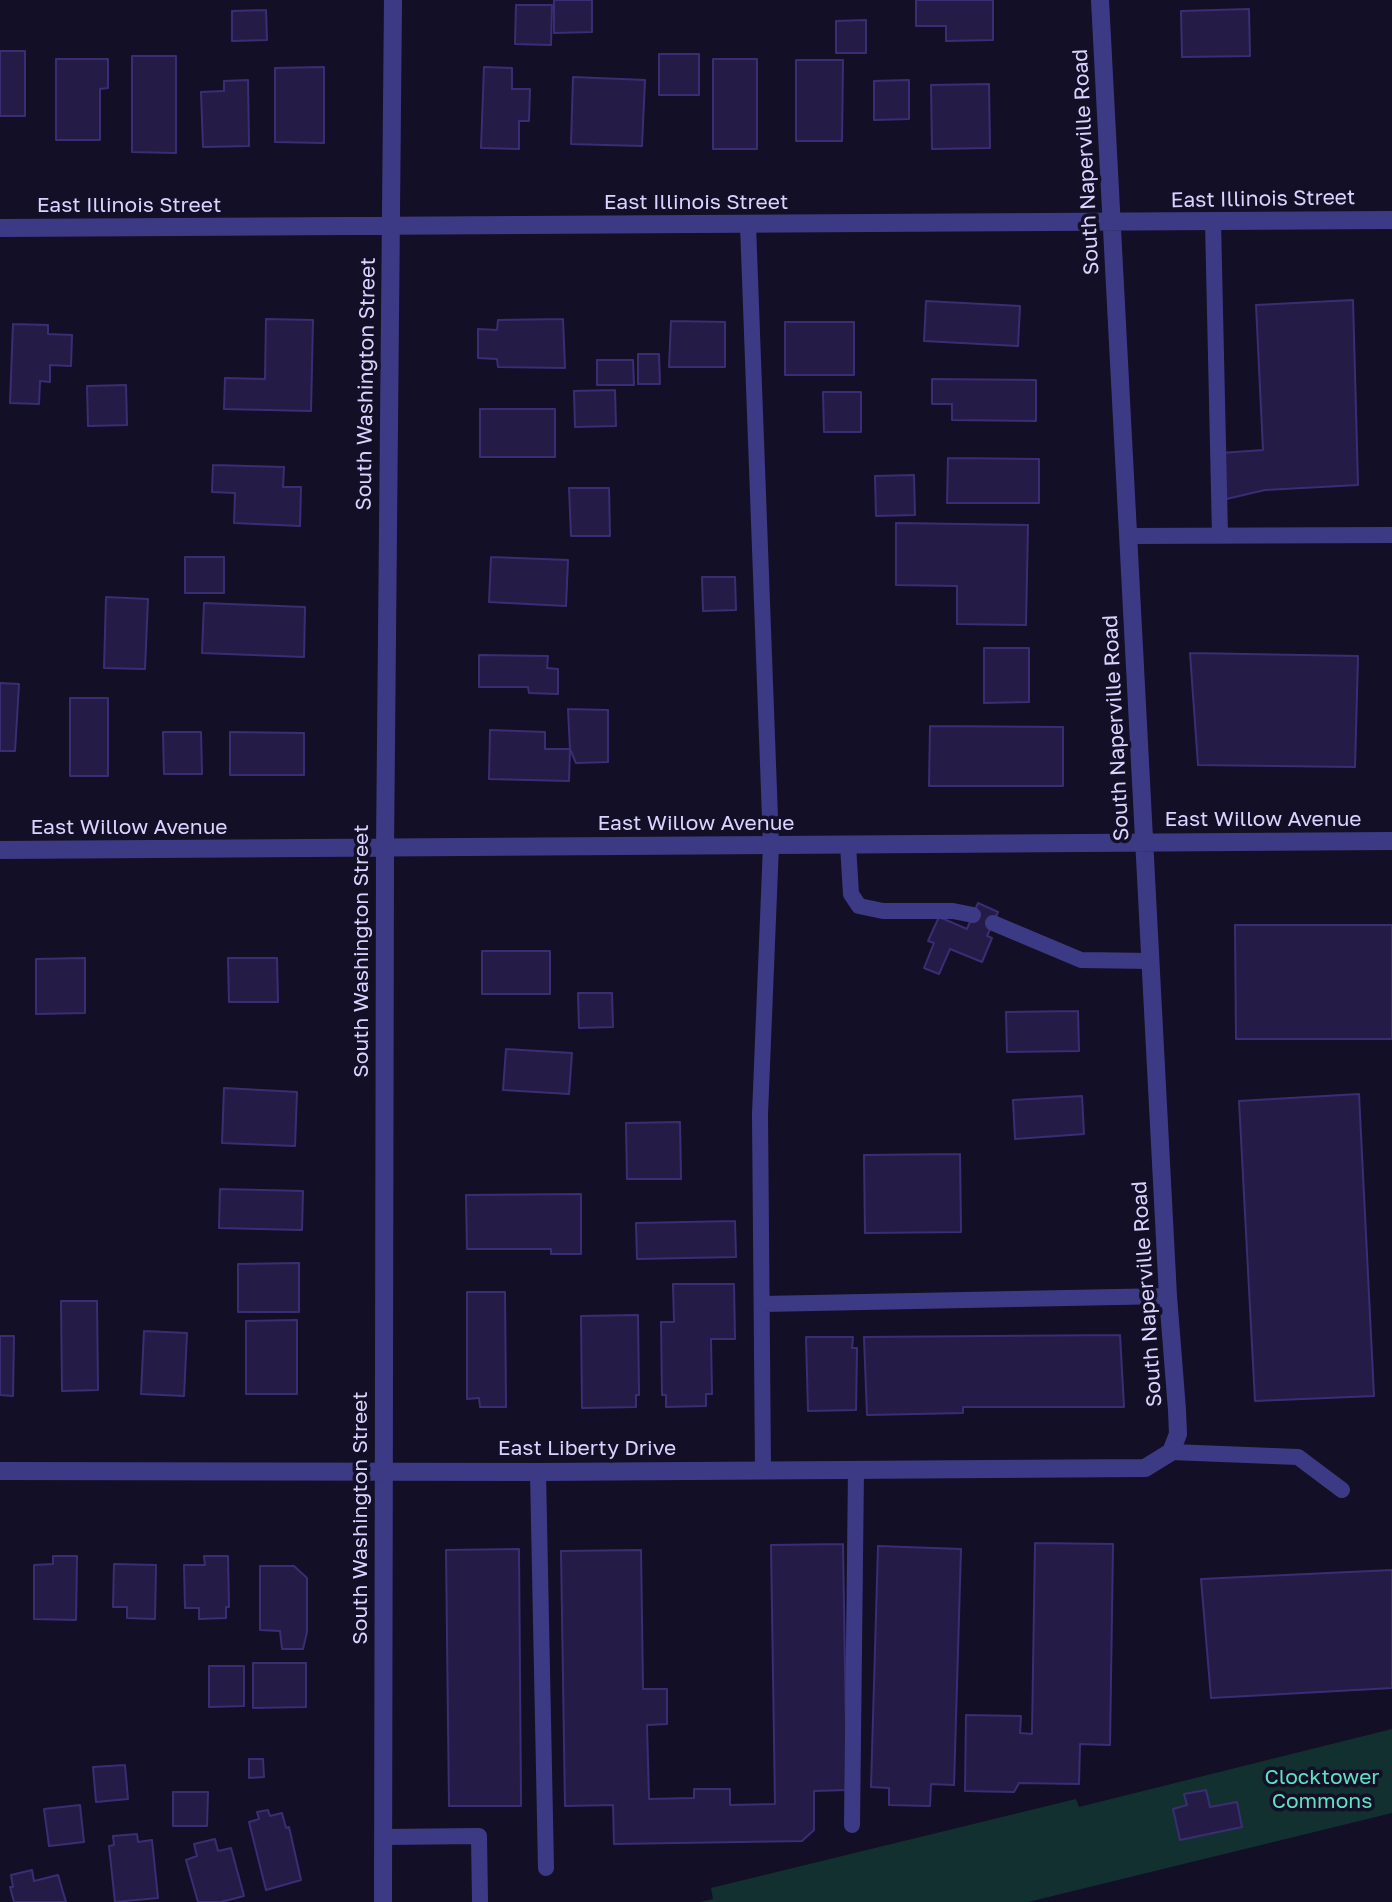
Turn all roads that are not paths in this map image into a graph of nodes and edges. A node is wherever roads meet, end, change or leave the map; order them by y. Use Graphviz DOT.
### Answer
graph roads {
  1 [pos="393,0"];
  2 [pos="1100,0"];
  3 [pos="1392,220"];
  4 [pos="1213,222"];
  5 [pos="1112,223"];
  6 [pos="748,225"];
  7 [pos="391,226"];
  8 [pos="0,228"];
  9 [pos="1392,535"];
  10 [pos="1129,536"];
  11 [pos="1220,536"];
  12 [pos="1145,842"];
  13 [pos="1392,842"];
  14 [pos="771,845"];
  15 [pos="848,845"];
  16 [pos="384,848"];
  17 [pos="0,850"];
  18 [pos="973,915"];
  19 [pos="993,923"];
  20 [pos="1151,961"];
  21 [pos="1168,1296"];
  22 [pos="762,1304"];
  23 [pos="1171,1452"];
  24 [pos="856,1469"];
  25 [pos="763,1470"];
  26 [pos="0,1471"];
  27 [pos="382,1471"];
  28 [pos="538,1472"];
  29 [pos="1342,1490"];
  30 [pos="852,1825"];
  31 [pos="383,1837"];
  32 [pos="547,1868"];
  33 [pos="383,1902"];
  34 [pos="480,1902"];
  1 -- 7 [label="street, South Washington Street"];
  2 -- 5 [label="street, South Naperville Road"];
  3 -- 4 [label="street, East Illinois Street"];
  4 -- 5 [label="street, East Illinois Street"];
  4 -- 11 [label="lane"];
  5 -- 6 [label="street, East Illinois Street"];
  5 -- 10 [label="street, South Naperville Road"];
  6 -- 7 [label="street, East Illinois Street"];
  6 -- 14 [label="lane"];
  7 -- 8 [label="street, East Illinois Street"];
  7 -- 16 [label="street, South Washington Street"];
  9 -- 11 [label="lane"];
  10 -- 11 [label="lane"];
  10 -- 12 [label="street, South Naperville Road"];
  12 -- 13 [label="street, East Willow Avenue"];
  12 -- 15 [label="street, East Willow Avenue"];
  12 -- 20 [label="street, South Naperville Road"];
  14 -- 15 [label="street, East Willow Avenue"];
  14 -- 16 [label="street, East Willow Avenue"];
  14 -- 22 [label="lane"];
  15 -- 18 [label="lane"];
  16 -- 17 [label="street, East Willow Avenue"];
  16 -- 27 [label="street, South Washington Street"];
  19 -- 20 [label="lane"];
  20 -- 21 [label="street, South Naperville Road"];
  21 -- 22 [label="lane"];
  21 -- 23 [label="street, South Naperville Road"];
  22 -- 25 [label="lane"];
  23 -- 24 [label="street, East Liberty Drive"];
  23 -- 29 [label="lane"];
  24 -- 25 [label="street, East Liberty Drive"];
  24 -- 30 [label="lane"];
  25 -- 28 [label="street, East Liberty Drive"];
  26 -- 27 [label="street, East Liberty Drive"];
  27 -- 28 [label="street, East Liberty Drive"];
  27 -- 31 [label="street, South Washington Street"];
  28 -- 32 [label="lane"];
  31 -- 33 [label="street, South Washington Street"];
  31 -- 34 [label="lane"];
}
